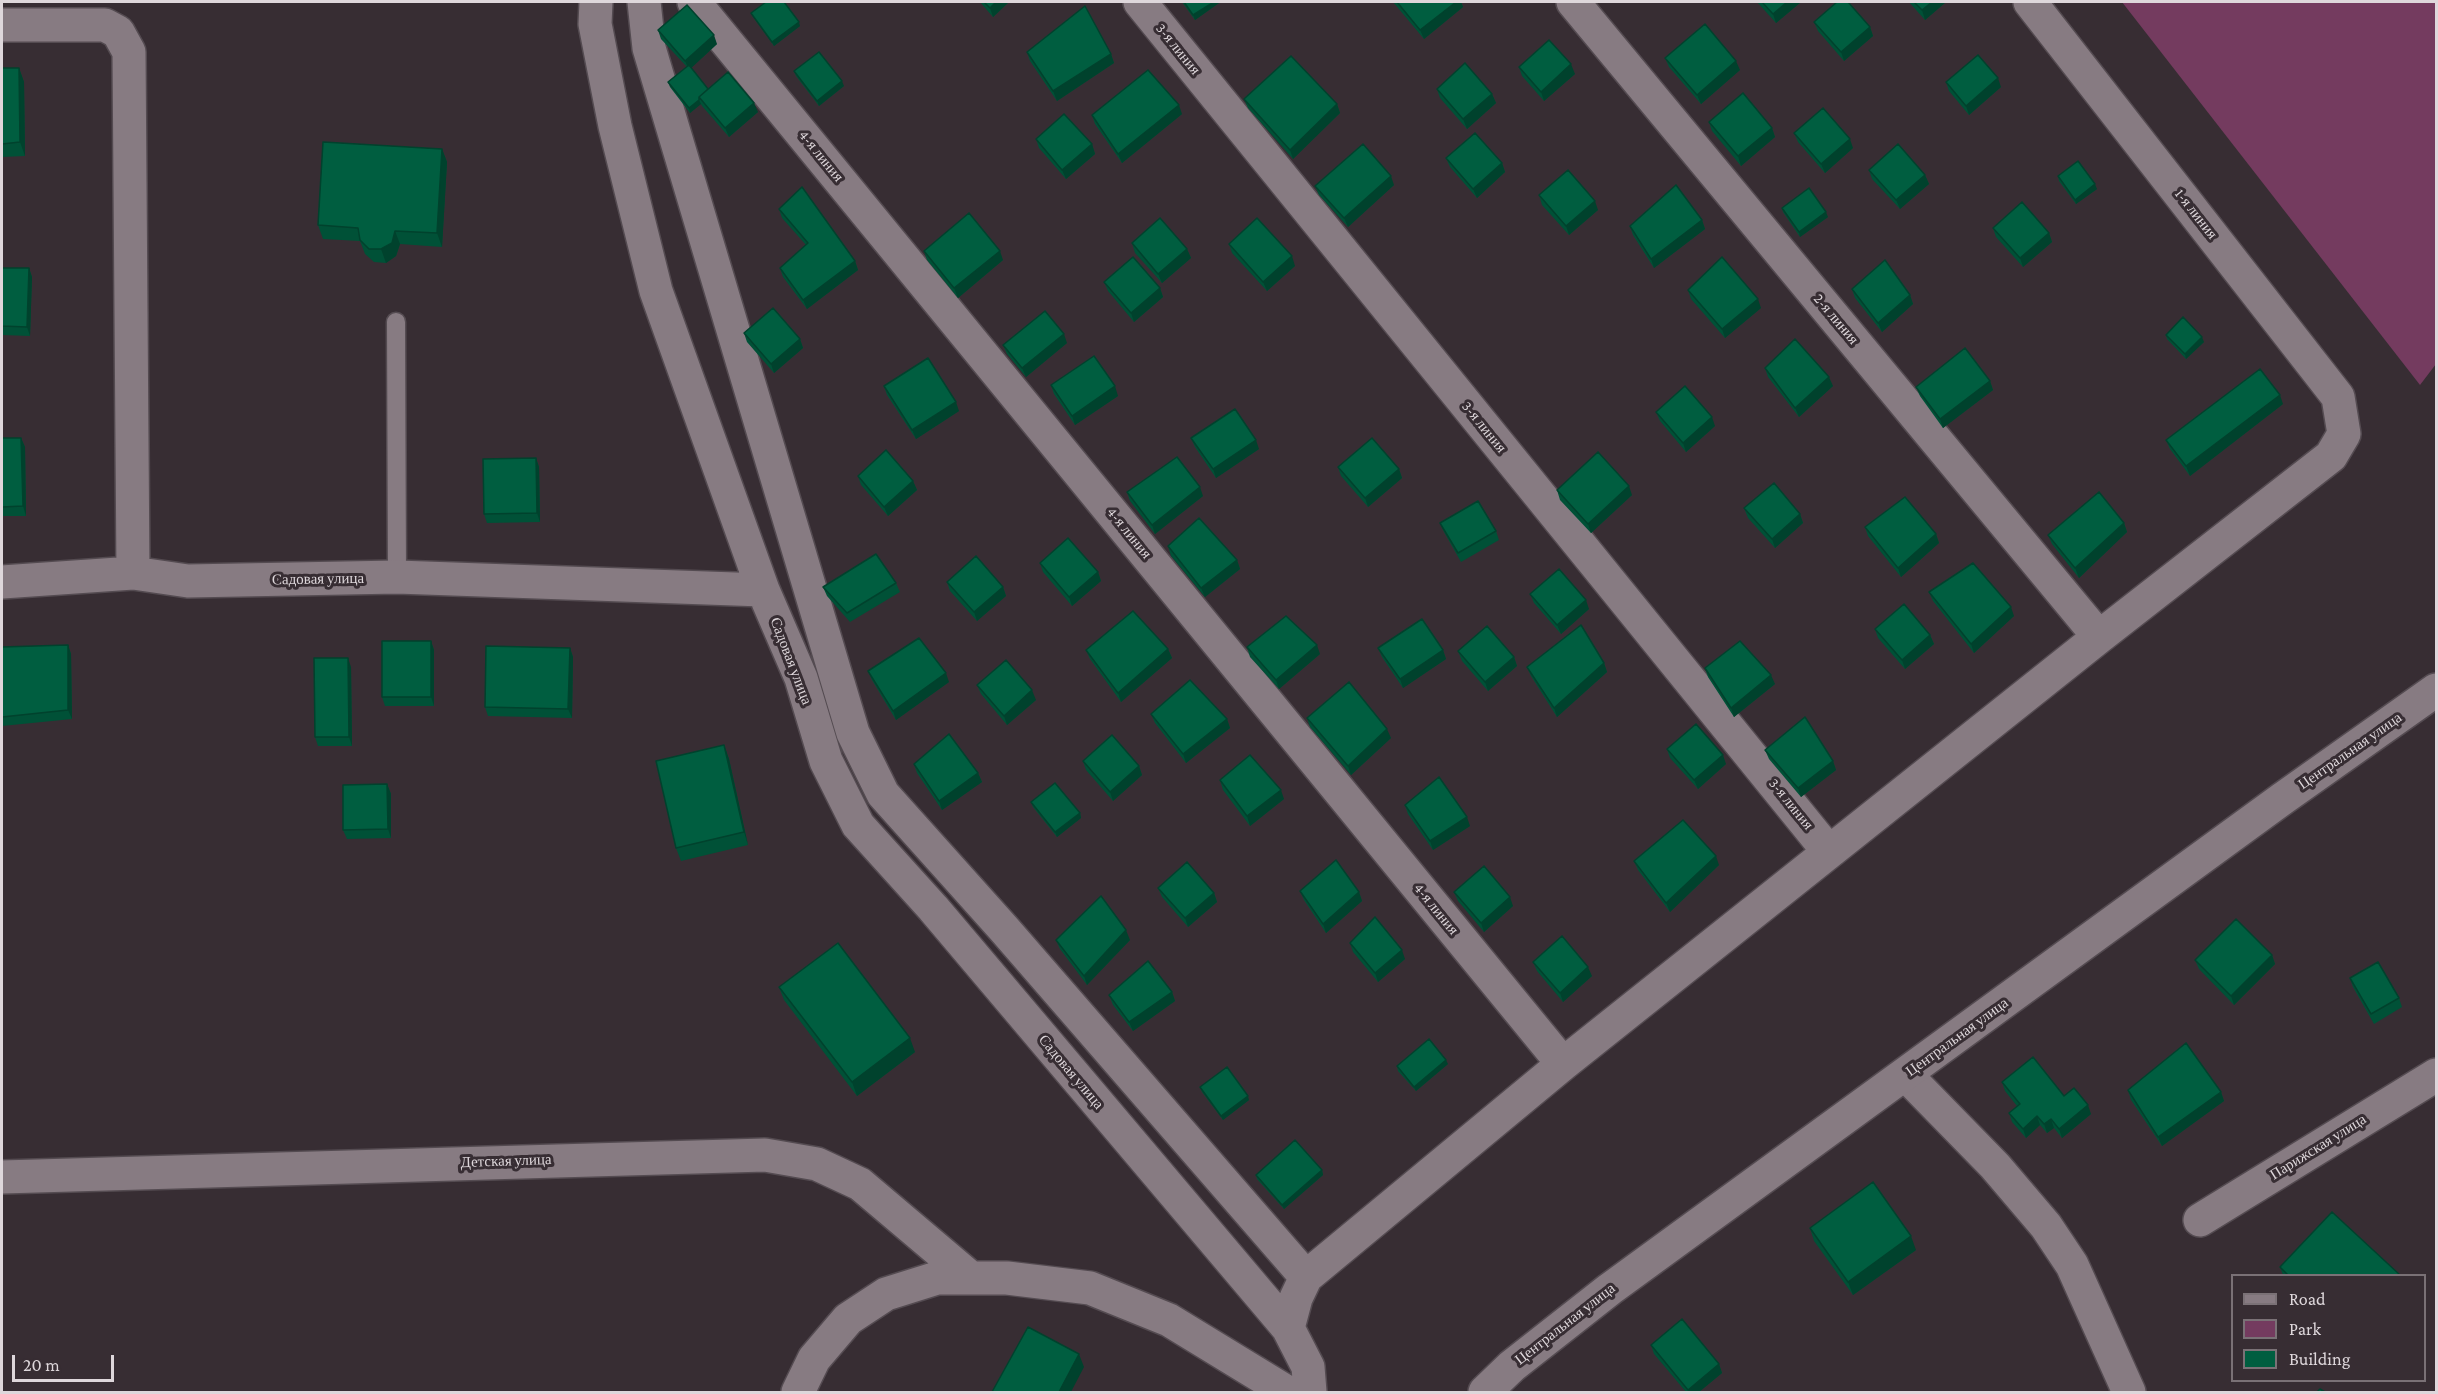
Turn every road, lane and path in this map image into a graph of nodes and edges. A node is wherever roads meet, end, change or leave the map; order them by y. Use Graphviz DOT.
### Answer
graph roads {
  1 [pos="596,2"];
  2 [pos="644,2"];
  3 [pos="694,2"];
  4 [pos="1140,2"];
  5 [pos="1573,2"];
  6 [pos="2030,2"];
  7 [pos="2,25"];
  8 [pos="396,322"];
  9 [pos="133,573"];
  10 [pos="396,577"];
  11 [pos="2,582"];
  12 [pos="763,590"];
  13 [pos="2099,637"];
  14 [pos="2436,690"];
  15 [pos="1829,852"];
  16 [pos="1563,1064"];
  17 [pos="2436,1074"];
  18 [pos="1906,1075"];
  19 [pos="2,1177"];
  20 [pos="2200,1220"];
  21 [pos="1306,1277"];
  22 [pos="971,1278"];
  23 [pos="1288,1328"];
  24 [pos="798,1392"];
  25 [pos="1287,1392"];
  26 [pos="1310,1392"];
  27 [pos="1485,1392"];
  28 [pos="2129,1392"];
  1 -- 12 [label="street"];
  2 -- 21 [label="street"];
  3 -- 16 [label="street, 4-я линия"];
  4 -- 15 [label="street, 3-я линия"];
  5 -- 13 [label="street, 2-я линия"];
  6 -- 13 [label="street, 1-я линия"];
  7 -- 9 [label="street"];
  8 -- 10 [label="lane"];
  9 -- 10 [label="street, Садовая улица"];
  9 -- 11 [label="street, Садовая улица"];
  10 -- 12 [label="street, Садовая улица"];
  12 -- 23 [label="street, Садовая улица"];
  13 -- 15 [label="street"];
  14 -- 18 [label="street, Центральная улица"];
  15 -- 16 [label="street"];
  16 -- 21 [label="street"];
  17 -- 20 [label="street, Парижская улица"];
  18 -- 27 [label="street, Центральная улица"];
  18 -- 28 [label="street"];
  19 -- 22 [label="street, Детская улица"];
  21 -- 23 [label="street"];
  22 -- 24 [label="street"];
  22 -- 25 [label="street"];
  23 -- 26 [label="street, Садовая улица"];
}
